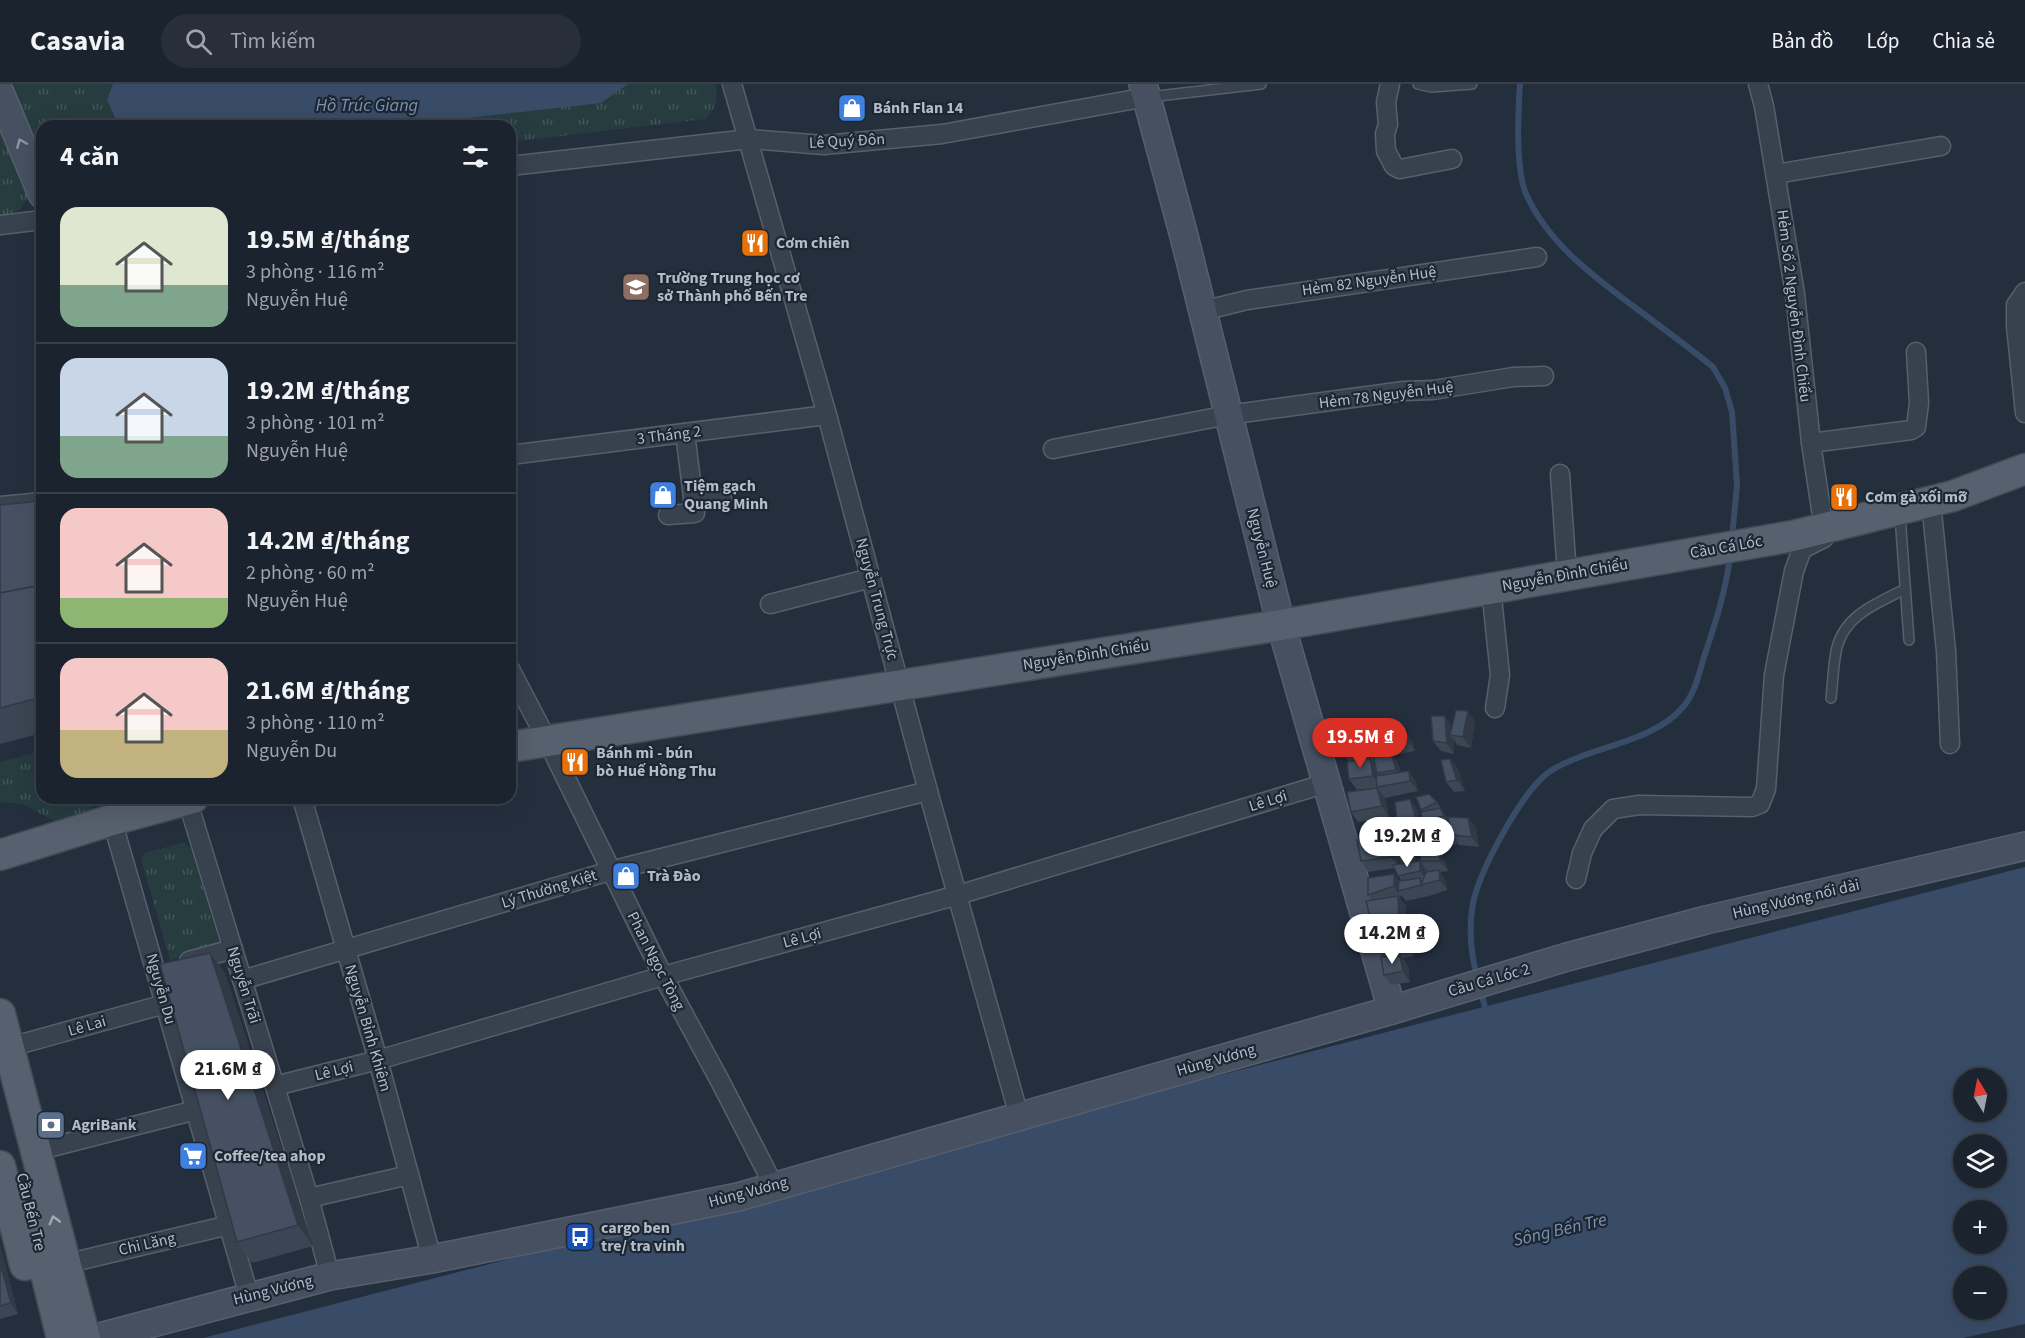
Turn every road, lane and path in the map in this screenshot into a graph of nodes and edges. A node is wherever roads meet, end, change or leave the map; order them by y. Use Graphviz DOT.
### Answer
graph roads {
  1 [pos="732,84"];
  2 [pos="1261,84"];
  3 [pos="1390,84"];
  4 [pos="1418,84"];
  5 [pos="1472,84"];
  6 [pos="1758,84"];
  7 [pos="1764,84"];
  8 [pos="1145,91"];
  9 [pos="0,93"];
  10 [pos="749,139"];
  11 [pos="1941,146"];
  12 [pos="1452,159"];
  13 [pos="516,165"];
  14 [pos="1776,174"];
  15 [pos="36,180"];
  16 [pos="36,221"];
  17 [pos="0,225"];
  18 [pos="1537,257"];
  19 [pos="2025,292"];
  20 [pos="1202,311"];
  21 [pos="1916,352"];
  22 [pos="1544,376"];
  23 [pos="2025,413"];
  24 [pos="1228,415"];
  25 [pos="827,416"];
  26 [pos="686,433"];
  27 [pos="1811,443"];
  28 [pos="1053,449"];
  29 [pos="516,454"];
  30 [pos="2025,469"];
  31 [pos="1560,474"];
  32 [pos="722,499"];
  33 [pos="693,502"];
  34 [pos="1931,502"];
  35 [pos="36,503"];
  36 [pos="0,506"];
  37 [pos="1899,510"];
  38 [pos="668,515"];
  39 [pos="1863,519"];
  40 [pos="1824,529"];
  41 [pos="1797,544"];
  42 [pos="1660,558"];
  43 [pos="1567,575"];
  44 [pos="871,578"];
  45 [pos="1491,588"];
  46 [pos="1905,589"];
  47 [pos="770,604"];
  48 [pos="1281,625"];
  49 [pos="1909,640"];
  50 [pos="516,681"];
  51 [pos="900,684"];
  52 [pos="1831,699"];
  53 [pos="1495,708"];
  54 [pos="548,742"];
  55 [pos="1950,744"];
  56 [pos="516,746"];
  57 [pos="1327,783"];
  58 [pos="928,791"];
  59 [pos="171,804"];
  60 [pos="191,804"];
  61 [pos="304,804"];
  62 [pos="112,820"];
  63 [pos="2025,846"];
  64 [pos="0,855"];
  65 [pos="610,871"];
  66 [pos="1576,879"];
  67 [pos="958,895"];
  68 [pos="233,949"];
  69 [pos="345,950"];
  70 [pos="1567,957"];
  71 [pos="155,970"];
  72 [pos="663,976"];
  73 [pos="242,980"];
  74 [pos="165,1004"];
  75 [pos="1401,1006"];
  76 [pos="0,1014"];
  77 [pos="9,1047"];
  78 [pos="378,1060"];
  79 [pos="0,1085"];
  80 [pos="274,1086"];
  81 [pos="196,1110"];
  82 [pos="1019,1116"];
  83 [pos="36,1151"];
  84 [pos="0,1166"];
  85 [pos="409,1175"];
  86 [pos="774,1186"];
  87 [pos="309,1198"];
  88 [pos="229,1225"];
  89 [pos="432,1259"];
  90 [pos="65,1264"];
  91 [pos="330,1275"];
  92 [pos="249,1296"];
  93 [pos="42,1338"];
  94 [pos="62,1338"];
  95 [pos="85,1338"];
  96 [pos="96,1338"];
  1 -- 10 [label="street, Nguyễn Trung Trực"];
  2 -- 8 [label="lane"];
  3 -- 12 [label="street"];
  4 -- 5 [label="lane"];
  6 -- 7 [label="lane"];
  6 -- 14 [label="street, Hẻm Số 2 Nguyễn Đình Chiểu"];
  8 -- 10 [label="street, Lê Quý Đôn"];
  8 -- 20 [label="street, Nguyễn Huệ"];
  15 -- 9 [label="street, one-way"];
  10 -- 13 [label="street, Lê Quý Đôn"];
  10 -- 25 [label="street, Nguyễn Trung Trực"];
  11 -- 14 [label="street"];
  14 -- 27 [label="street, Hẻm Số 2 Nguyễn Đình Chiểu"];
  16 -- 17 [label="street"];
  18 -- 20 [label="street, Hẻm 82 Nguyễn Huệ"];
  19 -- 23 [label="street"];
  20 -- 24 [label="street, Nguyễn Huệ"];
  21 -- 27 [label="street"];
  22 -- 24 [label="street, Hẻm 78 Nguyễn Huệ"];
  24 -- 28 [label="street, Hẻm 78 Nguyễn Huệ"];
  24 -- 48 [label="street, Nguyễn Huệ"];
  25 -- 26 [label="street, 3 Tháng 2"];
  25 -- 44 [label="street, Nguyễn Trung Trực"];
  26 -- 29 [label="street, 3 Tháng 2"];
  26 -- 33 [label="street"];
  27 -- 40 [label="street, Hẻm Số 2 Nguyễn Đình Chiểu"];
  30 -- 34 [label="main road"];
  31 -- 43 [label="street"];
  32 -- 33 [label="street"];
  33 -- 38 [label="street"];
  34 -- 37 [label="main road"];
  34 -- 55 [label="street"];
  35 -- 36 [label="street"];
  37 -- 39 [label="main road"];
  37 -- 46 [label="lane"];
  39 -- 40 [label="main road"];
  39 -- 41 [label="street"];
  40 -- 41 [label="main road"];
  41 -- 42 [label="main road, Cầu Cá Lóc"];
  41 -- 66 [label="street"];
  42 -- 43 [label="main road, Nguyễn Đình Chiểu"];
  43 -- 45 [label="main road, Nguyễn Đình Chiểu"];
  44 -- 47 [label="street"];
  44 -- 51 [label="street, Nguyễn Trung Trực"];
  45 -- 48 [label="main road, Nguyễn Đình Chiểu"];
  45 -- 53 [label="street"];
  46 -- 49 [label="lane"];
  46 -- 52 [label="lane"];
  48 -- 51 [label="main road, Nguyễn Đình Chiểu"];
  48 -- 57 [label="street, Nguyễn Huệ"];
  50 -- 54 [label="street, Phan Ngọc Tòng"];
  51 -- 54 [label="main road, Nguyễn Đình Chiểu"];
  51 -- 58 [label="street, Nguyễn Trung Trực"];
  54 -- 56 [label="main road, Nguyễn Đình Chiểu"];
  54 -- 65 [label="street, Phan Ngọc Tòng"];
  57 -- 67 [label="street, Lê Lợi"];
  57 -- 75 [label="street, Nguyễn Huệ"];
  58 -- 65 [label="street, Lý Thường Kiệt"];
  58 -- 67 [label="street, Nguyễn Trung Trực"];
  59 -- 62 [label="main road"];
  60 -- 68 [label="street, Nguyễn Trãi"];
  61 -- 69 [label="street, Nguyễn Bỉnh Khiêm"];
  62 -- 64 [label="main road"];
  62 -- 71 [label="street, Nguyễn Du"];
  63 -- 70 [label="street, Hùng Vương nối dài"];
  65 -- 69 [label="street, Lý Thường Kiệt"];
  65 -- 72 [label="street, Phan Ngọc Tòng"];
  67 -- 72 [label="street, Lê Lợi"];
  67 -- 82 [label="street, Nguyễn Trung Trực"];
  68 -- 71 [label="street"];
  68 -- 73 [label="street, Nguyễn Trãi"];
  69 -- 73 [label="street, Lý Thường Kiệt"];
  69 -- 78 [label="street, Nguyễn Bỉnh Khiêm"];
  70 -- 75 [label="street, Cầu Cá Lóc 2"];
  71 -- 74 [label="street, Nguyễn Du"];
  72 -- 78 [label="street, Lê Lợi"];
  72 -- 86 [label="street, Phan Ngọc Tòng"];
  73 -- 80 [label="street, Nguyễn Trãi"];
  74 -- 77 [label="street, Lê Lai"];
  74 -- 81 [label="street, Nguyễn Du"];
  75 -- 82 [label="street, Hùng Vương"];
  76 -- 77 [label="main road"];
  77 -- 83 [label="main road"];
  78 -- 80 [label="street, Lê Lợi"];
  78 -- 85 [label="street, Nguyễn Bỉnh Khiêm"];
  79 -- 94 [label="main road, Cầu Bến Tre"];
  80 -- 87 [label="street, Nguyễn Trãi"];
  81 -- 83 [label="street"];
  81 -- 88 [label="street, Nguyễn Du"];
  82 -- 86 [label="street, Hùng Vương"];
  90 -- 83 [label="main road, one-way"];
  84 -- 93 [label="main road"];
  85 -- 87 [label="street"];
  85 -- 89 [label="street, Nguyễn Bỉnh Khiêm"];
  86 -- 89 [label="street, Hùng Vương"];
  87 -- 91 [label="street, Nguyễn Trãi"];
  88 -- 90 [label="street, Chi Lăng"];
  88 -- 92 [label="street, Nguyễn Du"];
  89 -- 91 [label="street, Hùng Vương"];
  90 -- 95 [label="main road"];
  91 -- 92 [label="street, Hùng Vương"];
  92 -- 96 [label="street, Hùng Vương"];
}
